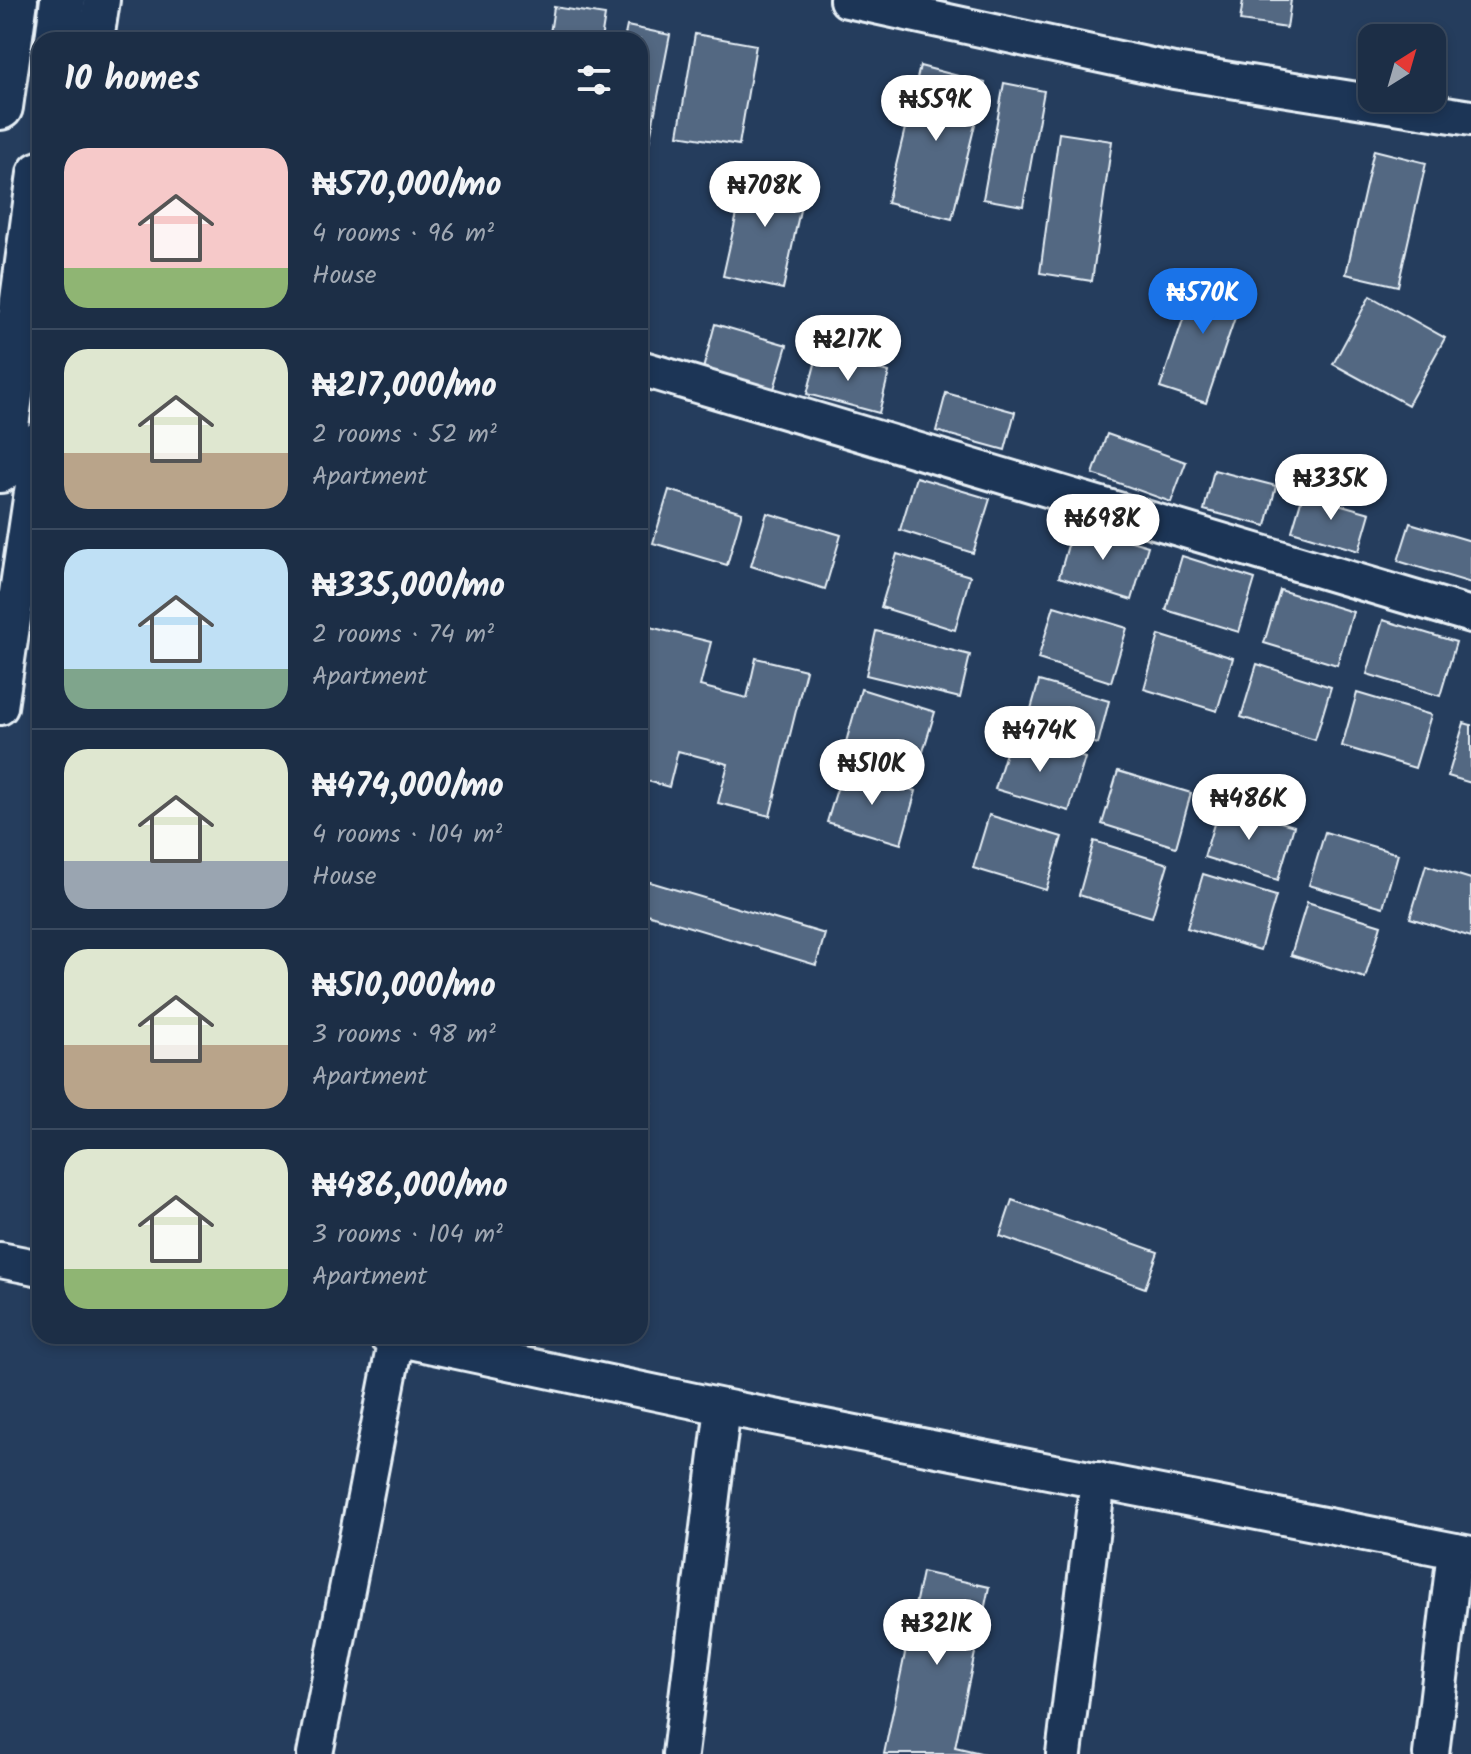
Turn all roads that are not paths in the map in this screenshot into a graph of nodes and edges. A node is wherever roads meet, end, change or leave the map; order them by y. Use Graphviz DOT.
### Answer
graph roads {
  1 [pos="15,0"];
  2 [pos="63,0"];
  3 [pos="102,0"];
  4 [pos="847,0"];
  5 [pos="59,32"];
  6 [pos="97,32"];
  7 [pos="0,107"];
  8 [pos="1471,118"];
  9 [pos="32,233"];
  10 [pos="648,370"];
  11 [pos="0,470"];
  12 [pos="32,492"];
  13 [pos="1471,615"];
  14 [pos="0,707"];
  15 [pos="0,1260"];
  16 [pos="32,1266"];
  17 [pos="390,1344"];
  18 [pos="424,1344"];
  19 [pos="723,1407"];
  20 [pos="1098,1480"];
  21 [pos="1463,1552"];
  22 [pos="315,1754"];
  23 [pos="680,1754"];
  24 [pos="1064,1754"];
  25 [pos="1431,1754"];
  1 -- 7 [label="highway"];
  2 -- 5 [label="highway"];
  3 -- 6 [label="street"];
  4 -- 8 [label="street"];
  9 -- 11 [label="highway"];
  10 -- 13 [label="street"];
  12 -- 14 [label="street"];
  15 -- 16 [label="street"];
  17 -- 22 [label="street"];
  18 -- 19 [label="street"];
  19 -- 20 [label="street"];
  19 -- 23 [label="street"];
  20 -- 21 [label="street"];
  20 -- 24 [label="street"];
  21 -- 25 [label="street"];
}
